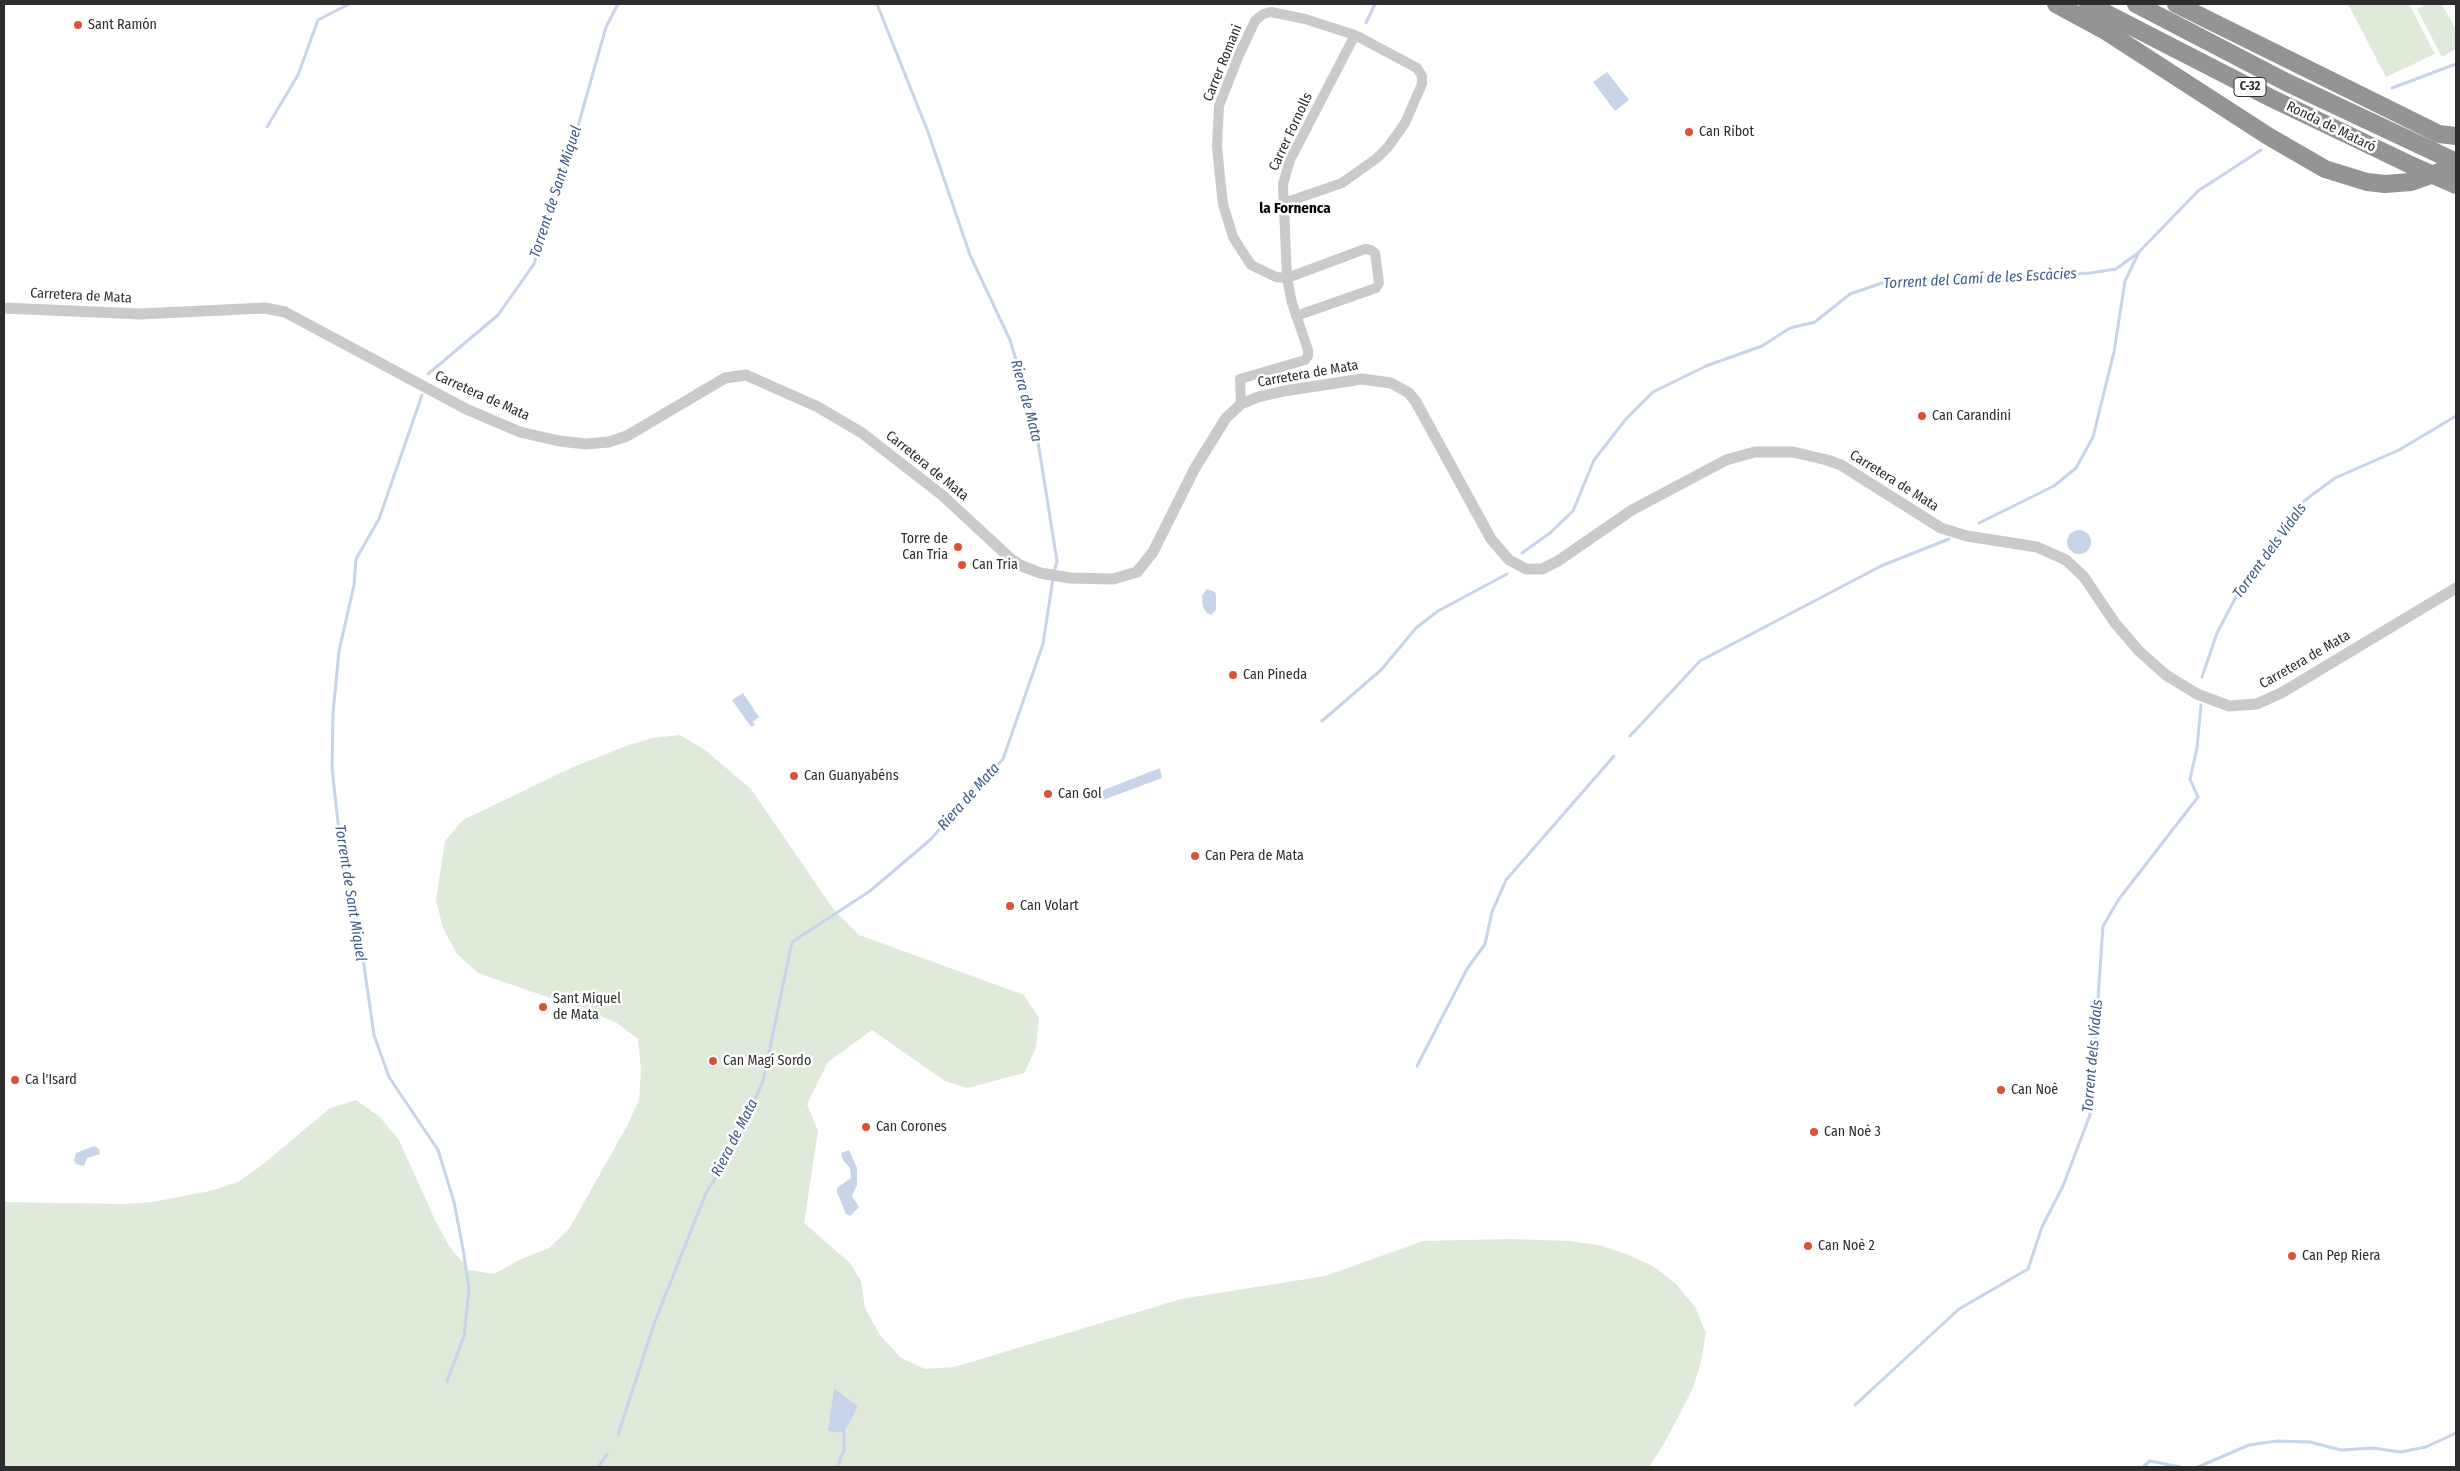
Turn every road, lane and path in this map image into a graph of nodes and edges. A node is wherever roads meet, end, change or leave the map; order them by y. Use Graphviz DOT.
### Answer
graph roads {
  1 [pos="2056,4"];
  2 [pos="2088,4"];
  3 [pos="2136,4"];
  4 [pos="2176,4"];
  5 [pos="1355,35"];
  6 [pos="2456,136"];
  7 [pos="2453,162"];
  8 [pos="2456,185"];
  9 [pos="1284,203"];
  10 [pos="1288,278"];
  11 [pos="4,308"];
  12 [pos="1296,316"];
  13 [pos="1241,404"];
  14 [pos="2456,588"];
  1 -- 7 [label="highway"];
  2 -- 8 [label="highway, Ronda de Mataró / C-32, bridge"];
  3 -- 7 [label="highway, Ronda de Mataró / C-32"];
  4 -- 6 [label="highway"];
  5 -- 9 [label="street, Carrer Fornolls"];
  5 -- 9 [label="street"];
  5 -- 10 [label="street, Carrer Romani"];
  9 -- 10 [label="street, Carrer Fornolls"];
  10 -- 12 [label="street, Carrer Fornolls"];
  10 -- 12 [label="street"];
  11 -- 13 [label="street, Carretera de Mata"];
  12 -- 13 [label="street, Carrer Fornolls"];
  13 -- 14 [label="street, Carretera de Mata"];
}
